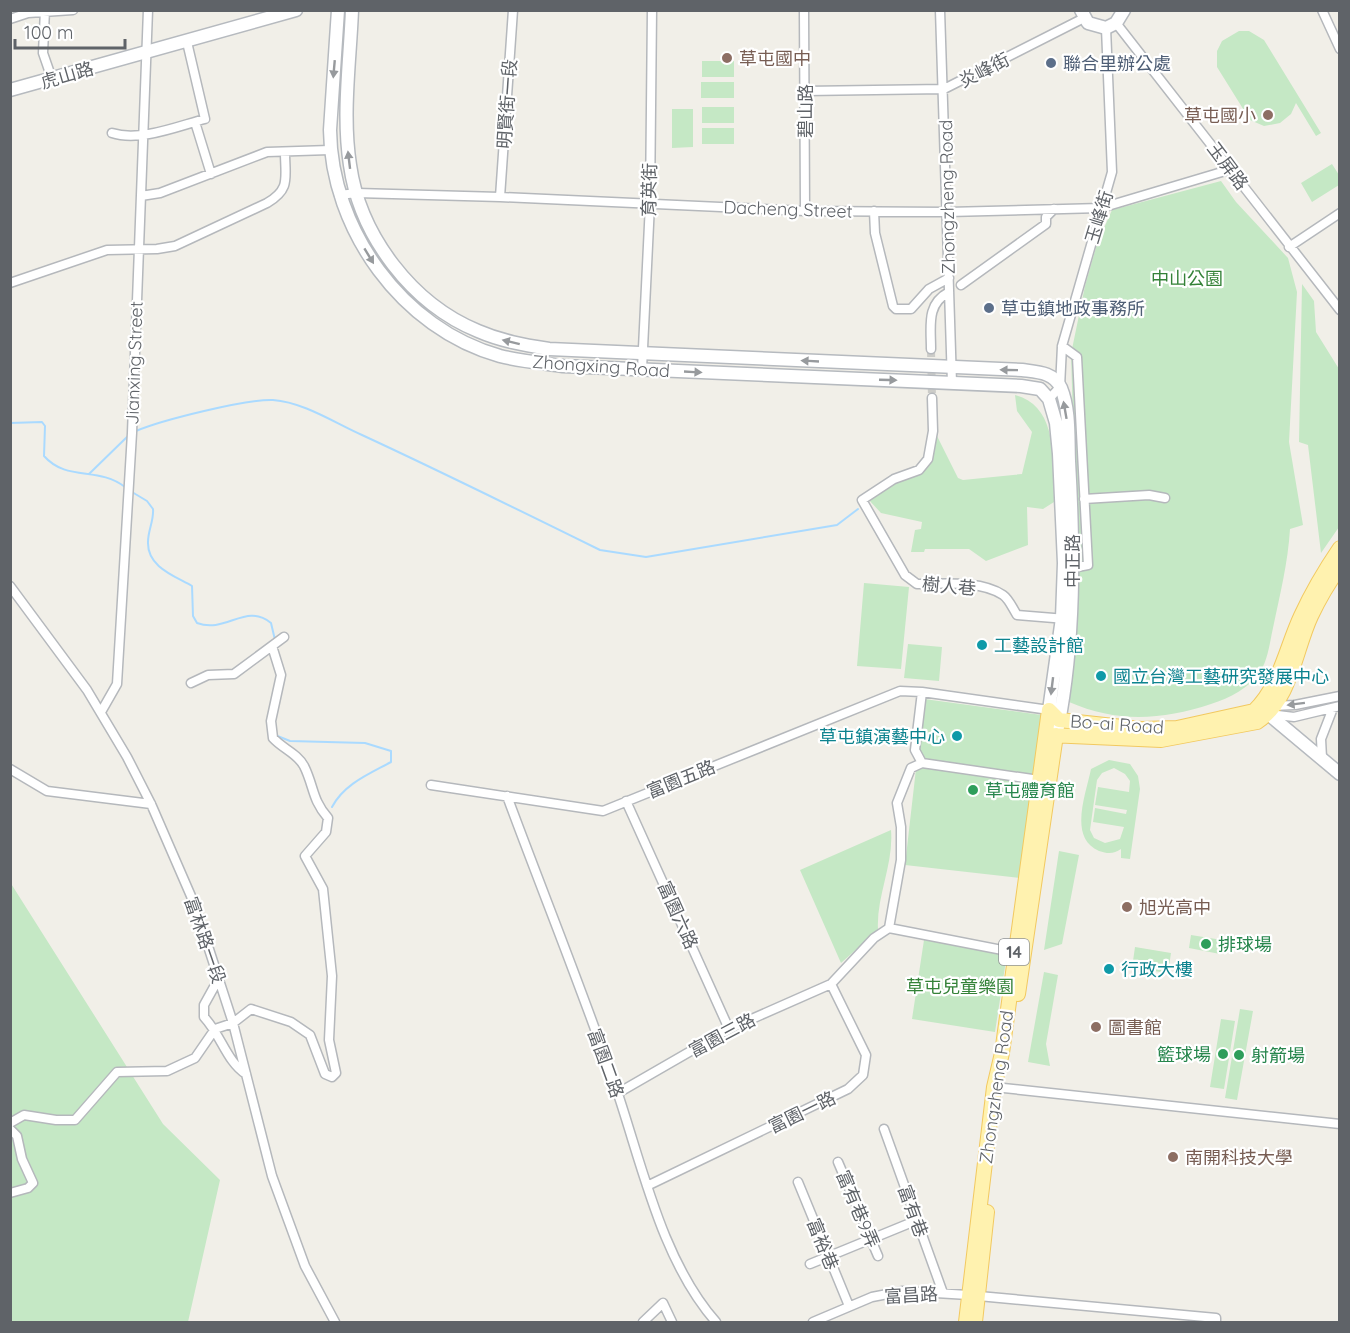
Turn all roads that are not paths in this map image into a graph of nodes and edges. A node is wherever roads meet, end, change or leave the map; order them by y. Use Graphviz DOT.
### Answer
graph roads {
  1 [pos="73,10"];
  2 [pos="148,10"];
  3 [pos="338,10"];
  4 [pos="352,10"];
  5 [pos="513,10"];
  6 [pos="652,10"];
  7 [pos="804,10"];
  8 [pos="940,10"];
  9 [pos="1124,10"];
  10 [pos="1322,10"];
  11 [pos="292,11"];
  12 [pos="45,12"];
  13 [pos="1082,14"];
  14 [pos="10,19"];
  15 [pos="1111,25"];
  16 [pos="187,42"];
  17 [pos="1340,49"];
  18 [pos="147,52"];
  19 [pos="52,79"];
  20 [pos="944,89"];
  21 [pos="10,90"];
  22 [pos="804,91"];
  23 [pos="195,122"];
  24 [pos="112,133"];
  25 [pos="143,134"];
  26 [pos="330,150"];
  27 [pos="285,152"];
  28 [pos="1232,169"];
  29 [pos="211,174"];
  30 [pos="357,193"];
  31 [pos="339,195"];
  32 [pos="141,196"];
  33 [pos="500,197"];
  34 [pos="650,204"];
  35 [pos="1101,208"];
  36 [pos="1053,209"];
  37 [pos="805,211"];
  38 [pos="874,212"];
  39 [pos="948,212"];
  40 [pos="1340,213"];
  41 [pos="1289,247"];
  42 [pos="138,250"];
  43 [pos="949,278"];
  44 [pos="10,283"];
  45 [pos="961,285"];
  46 [pos="949,292"];
  47 [pos="1340,310"];
  48 [pos="1062,346"];
  49 [pos="931,348"];
  50 [pos="641,352"];
  51 [pos="952,368"];
  52 [pos="642,369"];
  53 [pos="952,383"];
  54 [pos="1060,387"];
  55 [pos="932,398"];
  56 [pos="1049,399"];
  57 [pos="1165,498"];
  58 [pos="1084,499"];
  59 [pos="1340,548"];
  60 [pos="1340,567"];
  61 [pos="1068,569"];
  62 [pos="10,586"];
  63 [pos="1066,619"];
  64 [pos="191,683"];
  65 [pos="922,692"];
  66 [pos="1336,697"];
  67 [pos="1337,707"];
  68 [pos="1268,709"];
  69 [pos="101,712"];
  70 [pos="1054,715"];
  71 [pos="1051,735"];
  72 [pos="1322,759"];
  73 [pos="922,763"];
  74 [pos="10,769"];
  75 [pos="1340,774"];
  76 [pos="1039,780"];
  77 [pos="431,785"];
  78 [pos="507,796"];
  79 [pos="626,801"];
  80 [pos="151,804"];
  81 [pos="889,928"];
  82 [pos="1019,953"];
  83 [pos="219,978"];
  84 [pos="831,984"];
  85 [pos="233,1023"];
  86 [pos="215,1029"];
  87 [pos="729,1029"];
  88 [pos="246,1074"];
  89 [pos="998,1087"];
  90 [pos="618,1094"];
  91 [pos="10,1123"];
  92 [pos="1340,1124"];
  93 [pos="10,1129"];
  94 [pos="884,1129"];
  95 [pos="838,1162"];
  96 [pos="798,1182"];
  97 [pos="647,1186"];
  98 [pos="10,1193"];
  99 [pos="915,1221"];
  100 [pos="871,1240"];
  101 [pos="878,1256"];
  102 [pos="829,1257"];
  103 [pos="810,1264"];
  104 [pos="943,1293"];
  105 [pos="973,1295"];
  106 [pos="849,1306"];
  107 [pos="1216,1320"];
  108 [pos="335,1323"];
  109 [pos="643,1323"];
  110 [pos="672,1323"];
  111 [pos="716,1323"];
  112 [pos="813,1323"];
  113 [pos="966,1323"];
  114 [pos="975,1323"];
  1 -- 12 [label="street"];
  2 -- 18 [label="street, Jianxing Street"];
  3 -- 26 [label="street, Zhongxing Road, one-way"];
  30 -- 4 [label="street, Zhongxing Road, one-way"];
  5 -- 33 [label="street, 明賢街一段"];
  6 -- 34 [label="street, 育英街"];
  7 -- 22 [label="street, 碧山路"];
  8 -- 20 [label="street, Zhongzheng Road"];
  9 -- 15 [label="street"];
  10 -- 17 [label="street"];
  11 -- 16 [label="street, 虎山路"];
  12 -- 14 [label="street"];
  12 -- 19 [label="street"];
  13 -- 15 [label="street"];
  13 -- 20 [label="street, 炎峰街"];
  15 -- 28 [label="street, 玉屏路"];
  15 -- 35 [label="street, 玉峰街"];
  16 -- 18 [label="street, 虎山路"];
  16 -- 23 [label="street"];
  18 -- 19 [label="street, 虎山路"];
  18 -- 25 [label="street, Jianxing Street"];
  19 -- 21 [label="street, 虎山路"];
  20 -- 22 [label="street, 炎峰街"];
  20 -- 39 [label="street, Zhongzheng Road"];
  22 -- 37 [label="street, 碧山路"];
  23 -- 25 [label="street"];
  23 -- 29 [label="street"];
  24 -- 25 [label="street"];
  25 -- 32 [label="street, Jianxing Street"];
  26 -- 27 [label="street"];
  26 -- 31 [label="street, Zhongxing Road"];
  27 -- 29 [label="street"];
  27 -- 42 [label="street"];
  28 -- 35 [label="street, Dacheng Street"];
  28 -- 41 [label="street, 玉屏路"];
  29 -- 32 [label="street"];
  30 -- 31 [label="street, Dacheng Street"];
  30 -- 33 [label="street, Dacheng Street"];
  50 -- 30 [label="street, Zhongxing Road, one-way"];
  31 -- 52 [label="street, Zhongxing Road, one-way"];
  32 -- 42 [label="street, Jianxing Street"];
  33 -- 34 [label="street, Dacheng Street"];
  34 -- 37 [label="street, Dacheng Street"];
  34 -- 50 [label="street, 育英街"];
  35 -- 36 [label="street, Dacheng Street"];
  35 -- 48 [label="street, 玉峰街"];
  36 -- 39 [label="street, Dacheng Street"];
  36 -- 45 [label="street"];
  37 -- 38 [label="street, Dacheng Street"];
  38 -- 39 [label="street, Dacheng Street"];
  38 -- 43 [label="street"];
  39 -- 43 [label="street, Zhongzheng Road"];
  40 -- 41 [label="street"];
  41 -- 47 [label="street, 玉屏路"];
  42 -- 44 [label="street"];
  42 -- 69 [label="street, Jianxing Street"];
  43 -- 46 [label="street, Zhongzheng Road"];
  46 -- 49 [label="street"];
  46 -- 51 [label="street, Zhongzheng Road"];
  48 -- 54 [label="street, 玉峰街"];
  48 -- 58 [label="street"];
  51 -- 50 [label="street, Zhongxing Road, one-way"];
  50 -- 52 [label="street, 育英街"];
  51 -- 53 [label="street, Zhongzheng Road"];
  54 -- 51 [label="street, Zhongxing Road, one-way"];
  52 -- 53 [label="street, Zhongxing Road, one-way"];
  53 -- 56 [label="street, Zhongxing Road"];
  54 -- 56 [label="street"];
  61 -- 54 [label="street, 中正路, one-way"];
  55 -- 63 [label="street, 樹人巷"];
  56 -- 61 [label="street, 中正路"];
  57 -- 58 [label="street"];
  58 -- 61 [label="street"];
  59 -- 68 [label="main road"];
  60 -- 68 [label="main road"];
  61 -- 63 [label="street, 中正路"];
  62 -- 69 [label="street, 富林路一段"];
  63 -- 70 [label="street, 中正路"];
  64 -- 85 [label="street"];
  65 -- 70 [label="street, 富園五路"];
  65 -- 73 [label="street"];
  65 -- 79 [label="street, 富園五路"];
  66 -- 68 [label="street, one-way"];
  67 -- 68 [label="street"];
  67 -- 72 [label="street"];
  68 -- 70 [label="main road, Bo-ai Road"];
  68 -- 71 [label="main road, Bo-ai Road"];
  68 -- 72 [label="street"];
  69 -- 80 [label="street, 富林路一段"];
  70 -- 71 [label="main road, Zhongzheng Road / 14"];
  71 -- 76 [label="main road, Zhongzheng Road / 14"];
  71 -- 82 [label="main road, Zhongzheng Road / 14"];
  72 -- 75 [label="street"];
  73 -- 76 [label="street"];
  73 -- 81 [label="street"];
  74 -- 80 [label="street"];
  76 -- 82 [label="main road, Zhongzheng Road / 14"];
  77 -- 78 [label="street, 富園五路"];
  78 -- 79 [label="street, 富園五路"];
  78 -- 90 [label="street, 富園二路"];
  79 -- 87 [label="street, 富園六路"];
  80 -- 83 [label="street, 富林路一段"];
  81 -- 82 [label="street"];
  81 -- 84 [label="street"];
  82 -- 89 [label="main road, Zhongzheng Road / 14"];
  83 -- 85 [label="street, 富林路一段"];
  83 -- 86 [label="street"];
  84 -- 87 [label="street, 富園三路"];
  84 -- 97 [label="street, 富園一路"];
  85 -- 86 [label="street"];
  85 -- 88 [label="street, 富林路一段"];
  86 -- 88 [label="street"];
  86 -- 91 [label="street"];
  87 -- 90 [label="street, 富園三路"];
  88 -- 108 [label="street, 富林路一段"];
  89 -- 92 [label="street"];
  89 -- 105 [label="main road, Zhongzheng Road / 14"];
  90 -- 97 [label="street, 富園二路"];
  93 -- 98 [label="street"];
  94 -- 99 [label="street, 富有巷"];
  95 -- 100 [label="street, 富有巷9弄"];
  96 -- 102 [label="street, 富裕巷"];
  97 -- 111 [label="street, 富園二路"];
  99 -- 100 [label="street"];
  99 -- 104 [label="street, 富有巷"];
  100 -- 101 [label="street, 富有巷9弄"];
  100 -- 102 [label="street"];
  102 -- 103 [label="street"];
  102 -- 106 [label="street, 富裕巷"];
  104 -- 105 [label="street, 富昌路"];
  104 -- 106 [label="street, 富昌路"];
  105 -- 107 [label="street, 富昌路"];
  105 -- 113 [label="main road, Zhongzheng Road / 14"];
  105 -- 114 [label="main road, Zhongzheng Road / 14"];
  106 -- 112 [label="street, 富昌路"];
  109 -- 110 [label="street"];
}
